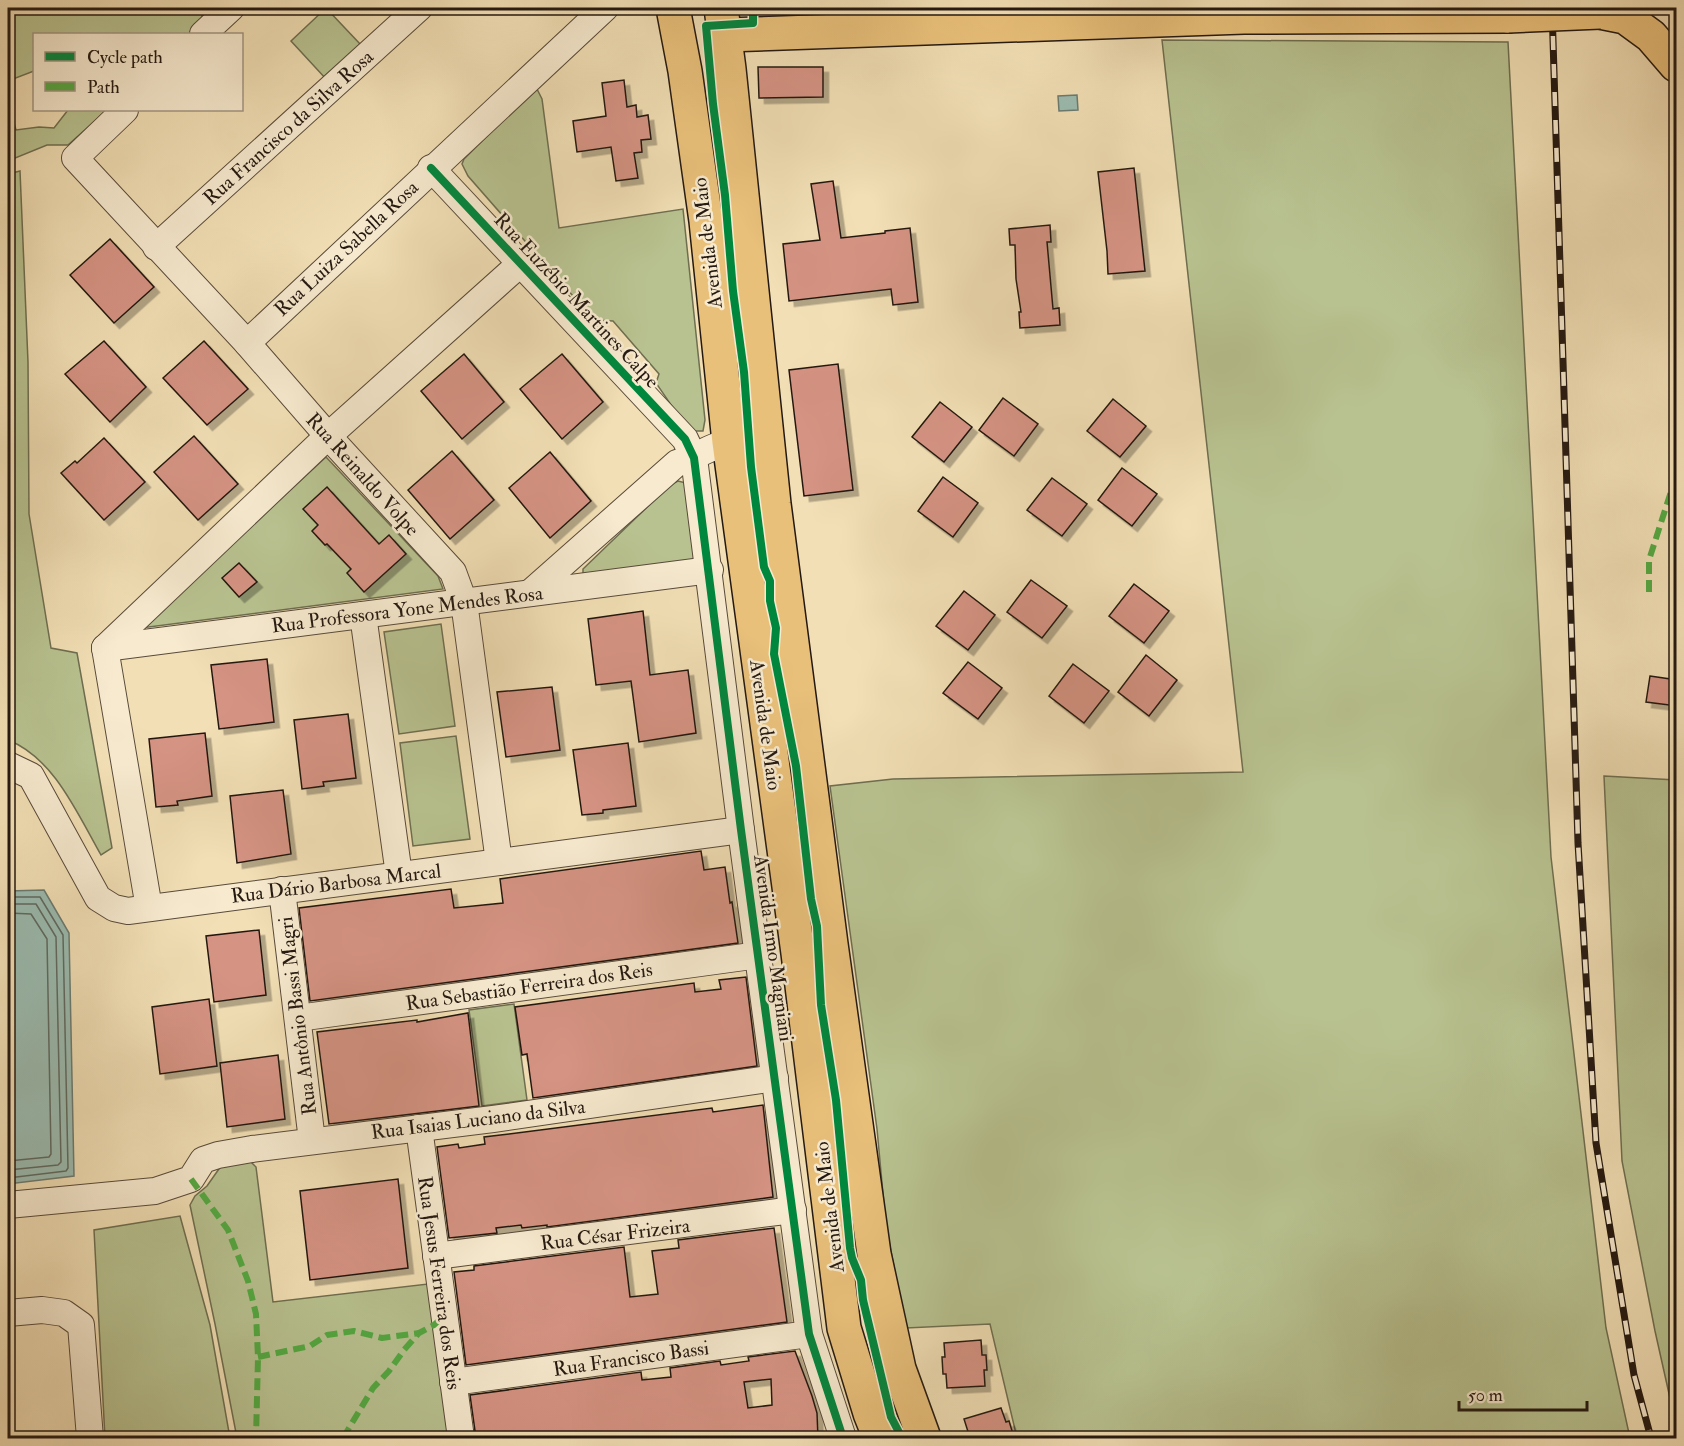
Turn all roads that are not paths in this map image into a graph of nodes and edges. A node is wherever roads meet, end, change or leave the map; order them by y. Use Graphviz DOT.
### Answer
graph roads {
  1 [pos="419,8"];
  2 [pos="605,8"];
  3 [pos="700,8"];
  4 [pos="1244,12"];
  5 [pos="1183,13"];
  6 [pos="676,21"];
  7 [pos="723,21"];
  8 [pos="1677,64"];
  9 [pos="124,111"];
  10 [pos="431,168"];
  11 [pos="745,215"];
  12 [pos="706,221"];
  13 [pos="156,247"];
  14 [pos="521,263"];
  15 [pos="247,343"];
  16 [pos="328,436"];
  17 [pos="766,436"];
  18 [pos="729,442"];
  19 [pos="694,458"];
  20 [pos="710,570"];
  21 [pos="530,593"];
  22 [pos="464,602"];
  23 [pos="363,615"];
  24 [pos="105,648"];
  25 [pos="8,765"];
  26 [pos="741,830"];
  27 [pos="499,862"];
  28 [pos="399,875"];
  29 [pos="282,890"];
  30 [pos="149,908"];
  31 [pos="831,944"];
  32 [pos="798,953"];
  33 [pos="759,955"];
  34 [pos="298,1018"];
  35 [pos="775,1078"];
  36 [pos="419,1128"];
  37 [pos="312,1141"];
  38 [pos="8,1205"];
  39 [pos="793,1210"];
  40 [pos="436,1256"];
  41 [pos="8,1313"];
  42 [pos="809,1334"];
  43 [pos="453,1382"];
  44 [pos="90,1438"];
  45 [pos="461,1438"];
  46 [pos="843,1438"];
  47 [pos="880,1438"];
  48 [pos="924,1438"];
  1 -- 13 [label="street, Rua Francisco da Silva Rosa"];
  2 -- 10 [label="street, Rua Luiza Sabella Rosa"];
  3 -- 6 [label="main road"];
  4 -- 5 [label="main road"];
  4 -- 8 [label="main road, bridge"];
  5 -- 7 [label="main road"];
  6 -- 12 [label="main road, Avenida de Maio"];
  7 -- 11 [label="main road, Avenida de Maio"];
  9 -- 13 [label="street, Rua Reinaldo Volpe"];
  10 -- 14 [label="street, Rua Euzébio Martines Calpe"];
  10 -- 15 [label="street, Rua Luiza Sabella Rosa"];
  11 -- 12 [label="main road"];
  11 -- 17 [label="main road, Avenida de Maio"];
  12 -- 18 [label="main road, Avenida de Maio"];
  13 -- 15 [label="street, Rua Reinaldo Volpe"];
  14 -- 16 [label="street"];
  14 -- 19 [label="street, Rua Euzébio Martines Calpe"];
  15 -- 16 [label="street, Rua Reinaldo Volpe"];
  16 -- 22 [label="street, Rua Reinaldo Volpe"];
  16 -- 24 [label="street"];
  17 -- 18 [label="main road"];
  17 -- 31 [label="main road, Avenida de Maio"];
  18 -- 19 [label="street"];
  18 -- 32 [label="main road, Avenida de Maio"];
  19 -- 20 [label="street, Avenida Irmo Magniani"];
  19 -- 21 [label="street"];
  20 -- 21 [label="street, Rua Professora Yone Mendes Rosa"];
  20 -- 26 [label="street, Avenida Irmo Magniani"];
  21 -- 22 [label="street, Rua Professora Yone Mendes Rosa"];
  22 -- 23 [label="street, Rua Professora Yone Mendes Rosa"];
  22 -- 27 [label="street, Rua Reinaldo Volpe"];
  23 -- 24 [label="street, Rua Professora Yone Mendes Rosa"];
  23 -- 28 [label="street"];
  24 -- 30 [label="street"];
  25 -- 30 [label="street, Rua Dário Barbosa Marcal"];
  26 -- 27 [label="street, Rua Dário Barbosa Marcal"];
  26 -- 33 [label="street, Avenida Irmo Magniani"];
  27 -- 28 [label="street, Rua Dário Barbosa Marcal"];
  28 -- 29 [label="street, Rua Dário Barbosa Marcal"];
  29 -- 30 [label="street, Rua Dário Barbosa Marcal"];
  29 -- 34 [label="street, Rua Antônio Bassi Magri"];
  31 -- 32 [label="main road"];
  31 -- 48 [label="main road, Avenida de Maio"];
  32 -- 47 [label="main road, Avenida de Maio"];
  33 -- 34 [label="street, Rua Sebastião Ferreira dos Reis"];
  33 -- 35 [label="street, Avenida Irmo Magniani"];
  34 -- 37 [label="street, Rua Antônio Bassi Magri"];
  35 -- 36 [label="street, Rua Isaias Luciano da Silva"];
  35 -- 39 [label="street, Avenida Irmo Magniani"];
  36 -- 37 [label="street, Rua Isaias Luciano da Silva"];
  36 -- 40 [label="street, Rua Jesus Ferreira dos Reis"];
  37 -- 38 [label="street, Rua Isaias Luciano da Silva"];
  39 -- 40 [label="street, Rua César Frizeira"];
  39 -- 42 [label="street, Avenida Irmo Magniani"];
  40 -- 43 [label="street, Rua Jesus Ferreira dos Reis"];
  41 -- 44 [label="street"];
  42 -- 43 [label="street, Rua Francisco Bassi"];
  42 -- 46 [label="street, Avenida Irmo Magniani"];
  43 -- 45 [label="street, Rua Jesus Ferreira dos Reis"];
}
